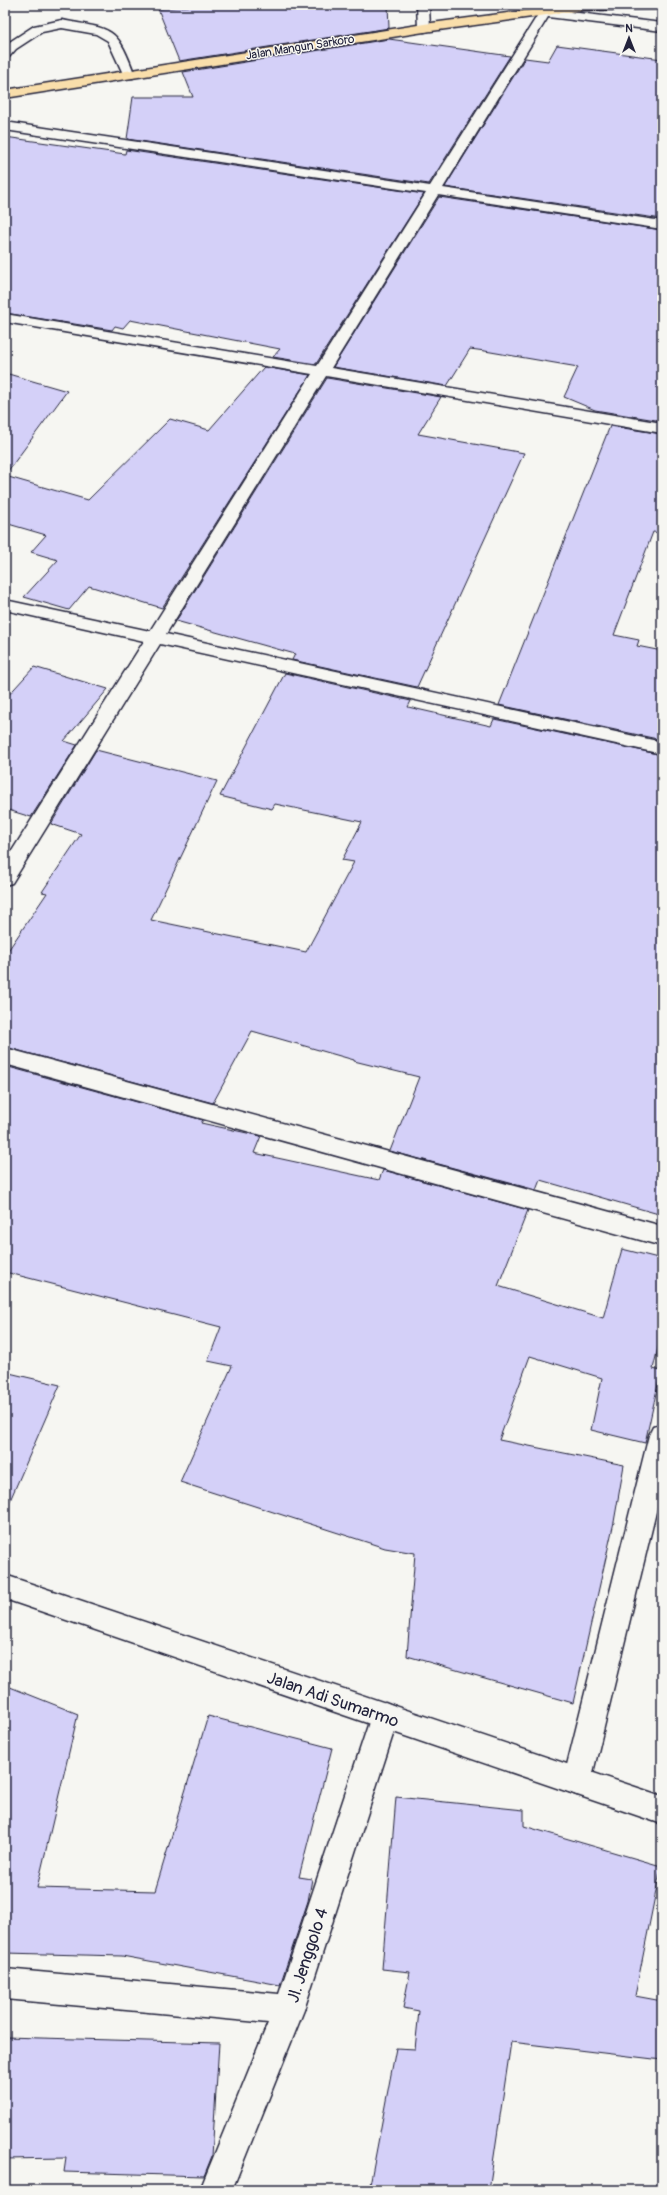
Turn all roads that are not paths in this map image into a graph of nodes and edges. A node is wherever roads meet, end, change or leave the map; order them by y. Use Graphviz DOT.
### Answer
graph roads {
  1 [pos="423,5"];
  2 [pos="662,5"];
  3 [pos="590,6"];
  4 [pos="545,12"];
  5 [pos="662,27"];
  6 [pos="424,28"];
  7 [pos="5,54"];
  8 [pos="129,74"];
  9 [pos="5,94"];
  10 [pos="5,126"];
  11 [pos="434,191"];
  12 [pos="662,225"];
  13 [pos="5,318"];
  14 [pos="322,371"];
  15 [pos="662,428"];
  16 [pos="5,605"];
  17 [pos="155,638"];
  18 [pos="662,748"];
  19 [pos="5,878"];
  20 [pos="5,1056"];
  21 [pos="662,1236"];
  22 [pos="662,1435"];
  23 [pos="5,1587"];
  24 [pos="385,1716"];
  25 [pos="577,1781"];
  26 [pos="662,1810"];
  27 [pos="5,1984"];
  28 [pos="289,2010"];
  29 [pos="216,2190"];
  1 -- 6 [label="street"];
  2 -- 3 [label="highway, Jalan Mangun Sarkoro"];
  3 -- 4 [label="highway, Jalan Mangun Sarkoro"];
  4 -- 5 [label="street"];
  4 -- 6 [label="highway, Jalan Mangun Sarkoro"];
  4 -- 11 [label="street"];
  6 -- 8 [label="highway, Jalan Mangun Sarkoro"];
  7 -- 8 [label="street"];
  8 -- 9 [label="highway, Jalan Mangun Sarkoro"];
  10 -- 11 [label="street"];
  11 -- 12 [label="street"];
  11 -- 14 [label="street"];
  13 -- 14 [label="street"];
  14 -- 15 [label="street"];
  14 -- 17 [label="street"];
  16 -- 17 [label="street"];
  17 -- 18 [label="street"];
  17 -- 19 [label="street"];
  20 -- 21 [label="street"];
  22 -- 25 [label="street"];
  23 -- 24 [label="street, Jalan Adi Sumarmo"];
  24 -- 25 [label="street, Jalan Adi Sumarmo"];
  24 -- 28 [label="street, Jl. Jenggolo 4"];
  25 -- 26 [label="street, Jalan Adi Sumarmo"];
  27 -- 28 [label="street"];
  28 -- 29 [label="street, Jl. Jenggolo 4"];
}
